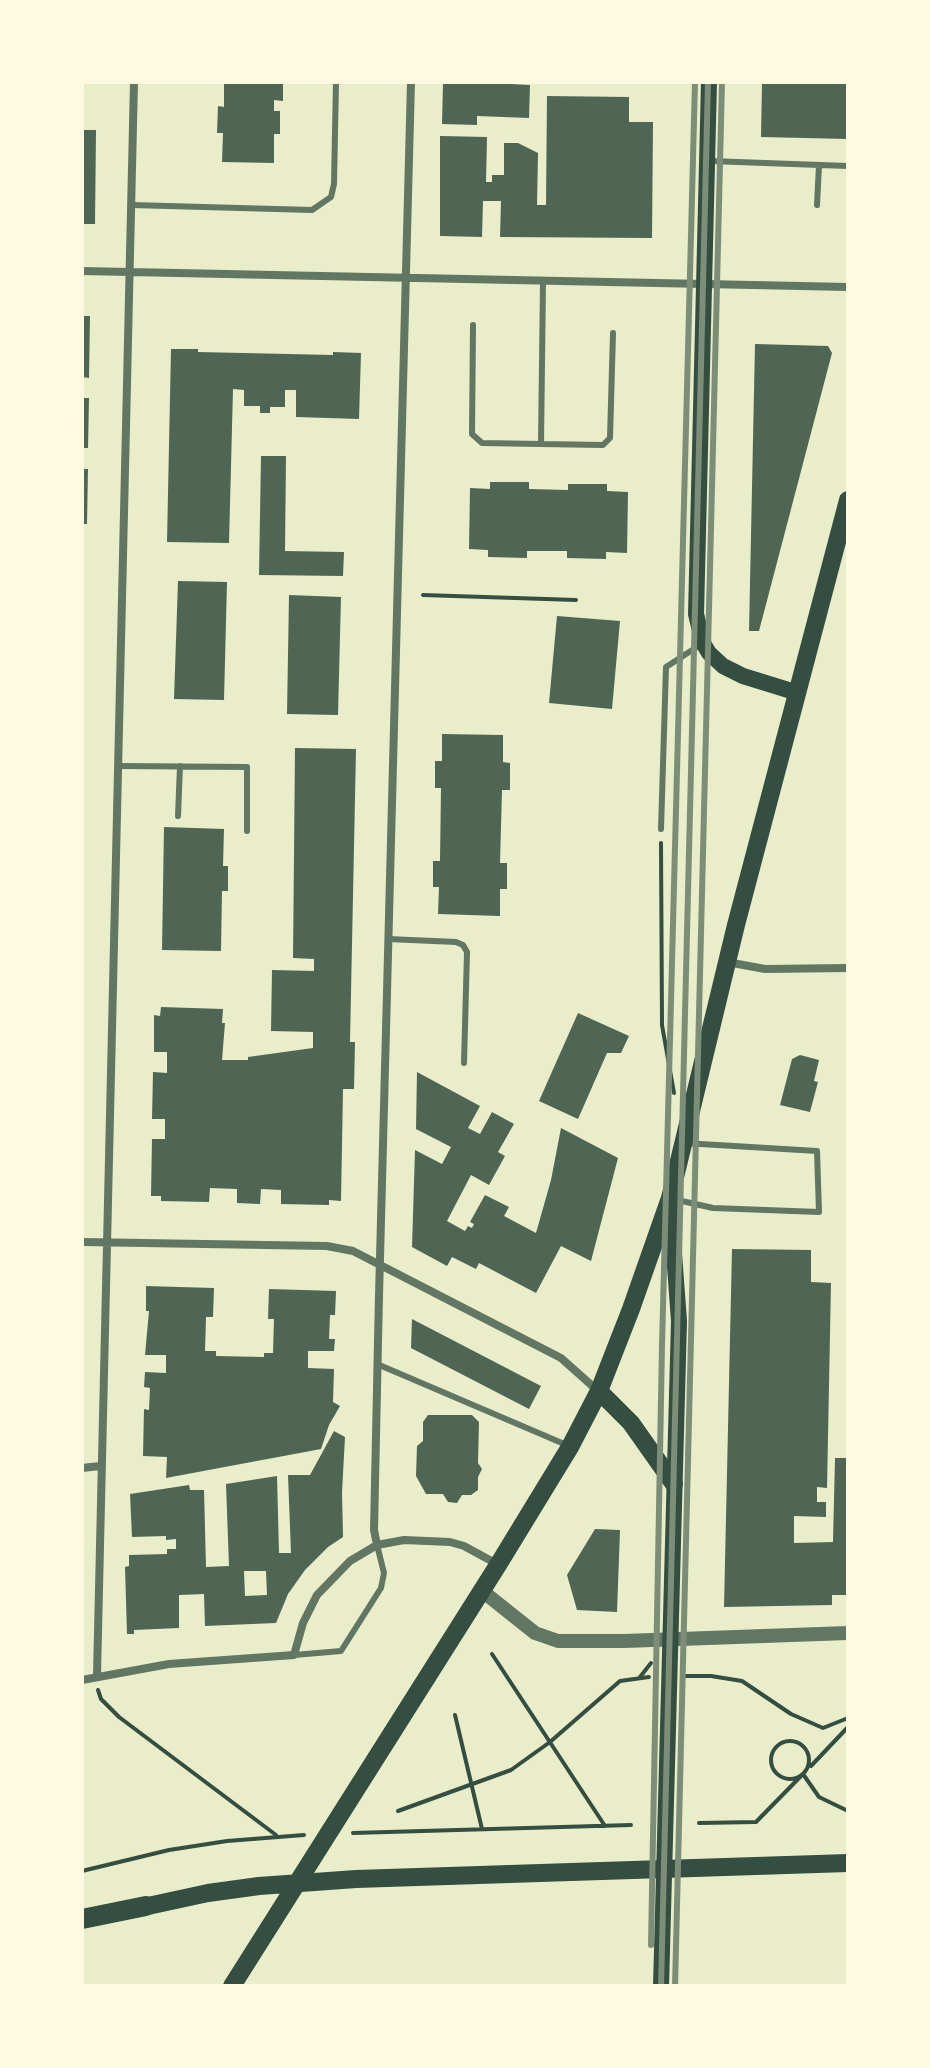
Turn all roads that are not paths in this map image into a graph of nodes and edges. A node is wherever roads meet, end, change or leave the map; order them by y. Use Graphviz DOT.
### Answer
graph roads {
  1 [pos="134,82"];
  2 [pos="336,82"];
  3 [pos="411,82"];
  4 [pos="709,82"];
  5 [pos="707,160"];
  6 [pos="819,165"];
  7 [pos="848,166"];
  8 [pos="131,205"];
  9 [pos="817,205"];
  10 [pos="82,271"];
  11 [pos="129,272"];
  12 [pos="406,278"];
  13 [pos="543,281"];
  14 [pos="703,285"];
  15 [pos="848,287"];
  16 [pos="473,325"];
  17 [pos="613,333"];
  18 [pos="541,444"];
  19 [pos="848,500"];
  20 [pos="703,643"];
  21 [pos="798,693"];
  22 [pos="118,766"];
  23 [pos="180,766"];
  24 [pos="178,816"];
  25 [pos="661,829"];
  26 [pos="247,831"];
  27 [pos="388,939"];
  28 [pos="726,962"];
  29 [pos="848,968"];
  30 [pos="464,1063"];
  31 [pos="682,1143"];
  32 [pos="670,1198"];
  33 [pos="82,1242"];
  34 [pos="106,1243"];
  35 [pos="380,1263"];
  36 [pos="377,1364"];
  37 [pos="599,1391"];
  38 [pos="570,1447"];
  39 [pos="100,1466"];
  40 [pos="82,1468"];
  41 [pos="674,1484"];
  42 [pos="377,1545"];
  43 [pos="498,1565"];
  44 [pos="481,1590"];
  45 [pos="848,1633"];
  46 [pos="671,1640"];
  47 [pos="294,1655"];
  48 [pos="97,1675"];
  49 [pos="82,1680"];
  50 [pos="848,1863"];
  51 [pos="664,1868"];
  52 [pos="297,1883"];
  53 [pos="146,1906"];
  54 [pos="82,1922"];
  55 [pos="232,1986"];
  56 [pos="661,1986"];
  1 -- 8 [label="street"];
  2 -- 8 [label="lane"];
  3 -- 12 [label="street"];
  4 -- 5 [label="main road"];
  5 -- 6 [label="lane"];
  5 -- 14 [label="main road"];
  6 -- 7 [label="lane"];
  6 -- 9 [label="lane"];
  8 -- 11 [label="street"];
  10 -- 11 [label="street"];
  11 -- 12 [label="street"];
  11 -- 22 [label="street"];
  12 -- 13 [label="street"];
  12 -- 27 [label="street"];
  13 -- 14 [label="street"];
  13 -- 18 [label="lane"];
  14 -- 15 [label="street"];
  14 -- 20 [label="main road"];
  16 -- 18 [label="lane"];
  17 -- 18 [label="lane"];
  19 -- 21 [label="main road"];
  20 -- 21 [label="main road"];
  20 -- 25 [label="lane"];
  21 -- 28 [label="main road"];
  22 -- 23 [label="lane"];
  22 -- 34 [label="street"];
  23 -- 24 [label="lane"];
  23 -- 26 [label="lane"];
  27 -- 30 [label="lane"];
  27 -- 35 [label="street"];
  28 -- 29 [label="street"];
  28 -- 31 [label="main road"];
  31 -- 32 [label="main road"];
  31 -- 32 [label="lane"];
  32 -- 37 [label="main road"];
  32 -- 41 [label="main road"];
  33 -- 34 [label="street"];
  34 -- 35 [label="street"];
  34 -- 39 [label="street"];
  35 -- 36 [label="street"];
  35 -- 37 [label="street"];
  36 -- 38 [label="lane"];
  36 -- 42 [label="street"];
  37 -- 38 [label="main road"];
  37 -- 41 [label="main road"];
  38 -- 43 [label="main road"];
  39 -- 40 [label="street"];
  39 -- 48 [label="street"];
  41 -- 46 [label="main road"];
  42 -- 43 [label="street"];
  42 -- 47 [label="street"];
  42 -- 47 [label="lane"];
  43 -- 44 [label="main road"];
  44 -- 46 [label="street"];
  44 -- 52 [label="main road"];
  45 -- 46 [label="street"];
  46 -- 51 [label="main road"];
  47 -- 48 [label="street"];
  48 -- 49 [label="street"];
  50 -- 51 [label="main road"];
  51 -- 52 [label="main road"];
  51 -- 56 [label="main road"];
  52 -- 53 [label="main road"];
  52 -- 55 [label="main road"];
  53 -- 54 [label="highway"];
}
